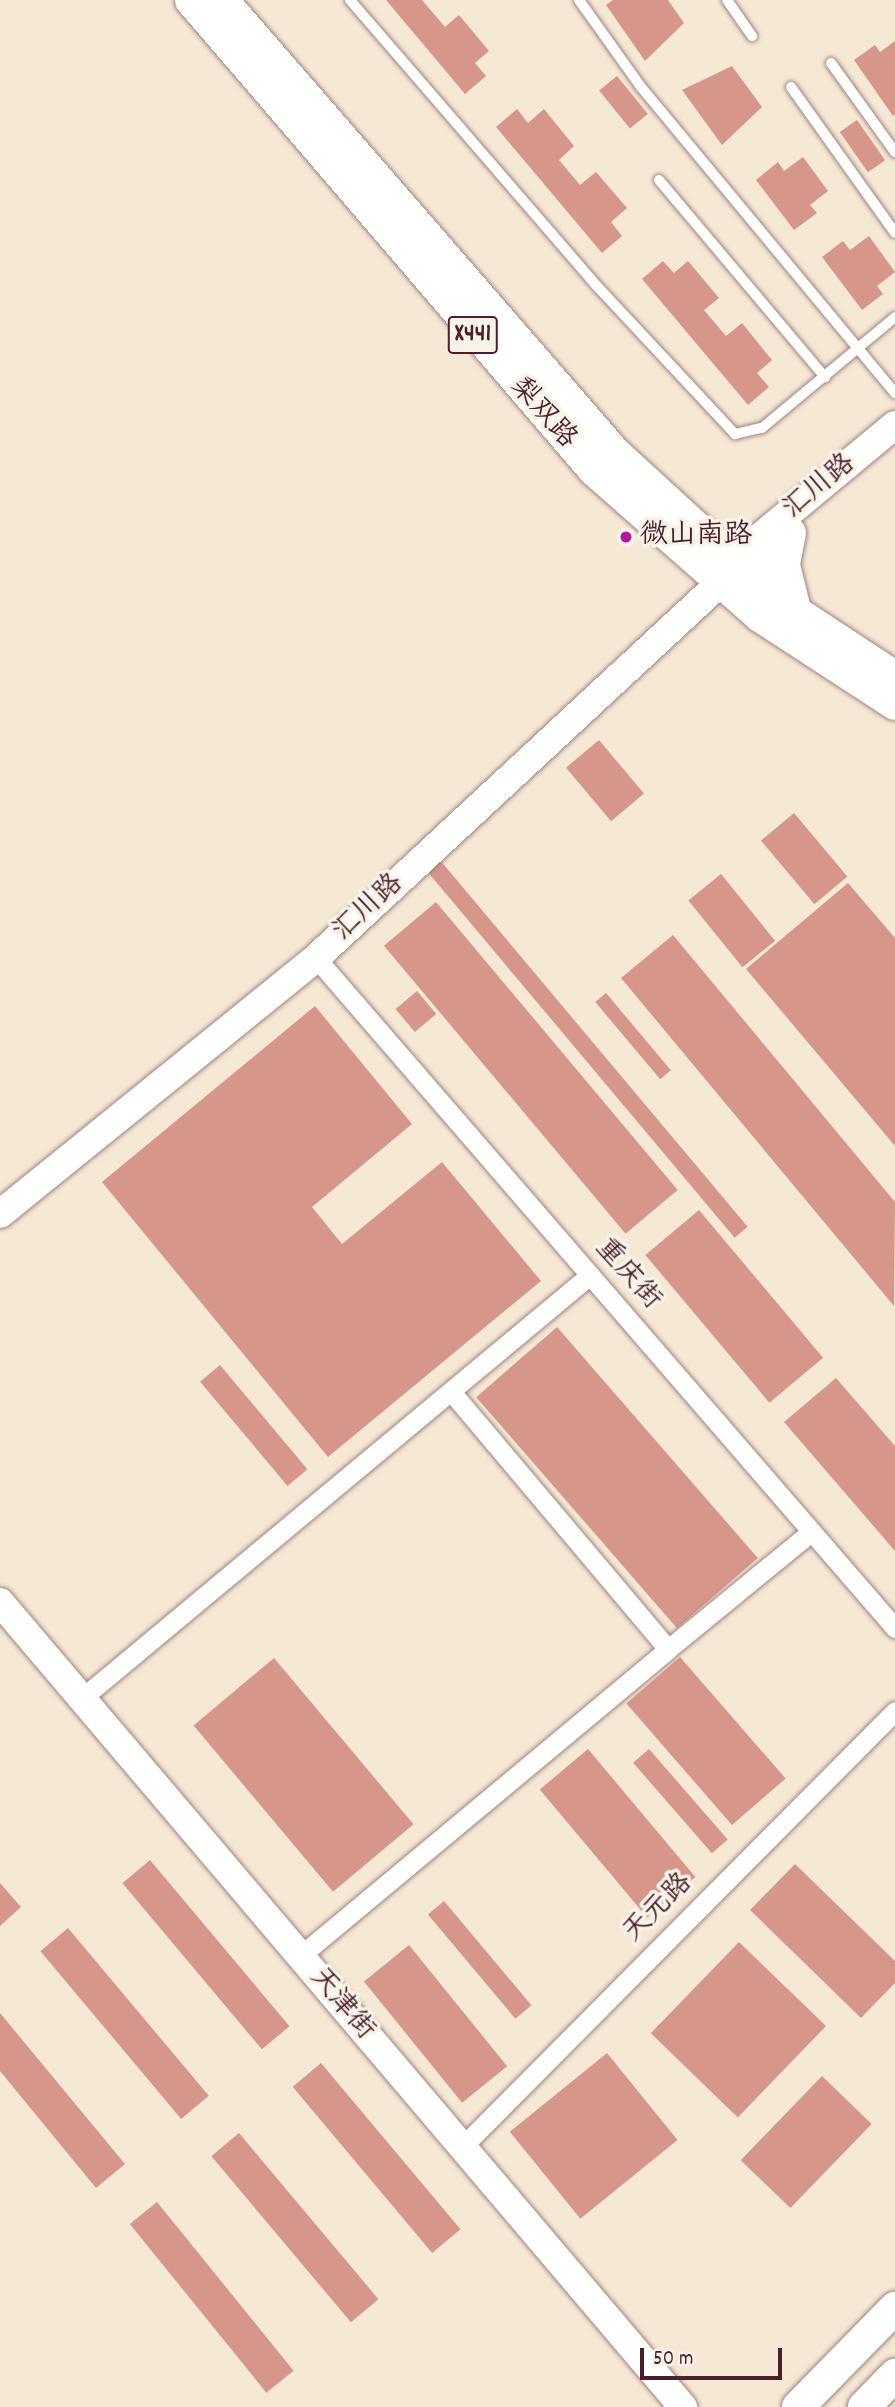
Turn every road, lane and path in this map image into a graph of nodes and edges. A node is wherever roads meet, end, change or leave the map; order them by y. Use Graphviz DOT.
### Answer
graph roads {
  1 [pos="191,0"];
  2 [pos="222,0"];
  3 [pos="350,0"];
  4 [pos="579,0"];
  5 [pos="727,0"];
  6 [pos="752,36"];
  7 [pos="831,63"];
  8 [pos="790,87"];
  9 [pos="895,152"];
  10 [pos="659,180"];
  11 [pos="895,233"];
  12 [pos="895,317"];
  13 [pos="860,347"];
  14 [pos="825,377"];
  15 [pos="895,393"];
  16 [pos="895,425"];
  17 [pos="895,442"];
  18 [pos="784,528"];
  19 [pos="741,568"];
  20 [pos="792,625"];
  21 [pos="895,677"];
  22 [pos="895,704"];
  23 [pos="316,958"];
  24 [pos="0,1214"];
  25 [pos="590,1275"];
  26 [pos="454,1395"];
  27 [pos="811,1532"];
  28 [pos="0,1602"];
  29 [pos="895,1629"];
  30 [pos="668,1649"];
  31 [pos="82,1698"];
  32 [pos="895,1710"];
  33 [pos="300,1956"];
  34 [pos="462,2147"];
  35 [pos="895,2308"];
  36 [pos="895,2375"];
  37 [pos="683,2407"];
  38 [pos="799,2407"];
  39 [pos="864,2407"];
  1 -- 19 [label="main road, 梨双路 / X441"];
  2 -- 19 [label="main road, 梨双路 / X441"];
  3 -- 14 [label="lane"];
  4 -- 13 [label="lane"];
  5 -- 6 [label="lane"];
  7 -- 9 [label="lane"];
  8 -- 11 [label="lane"];
  10 -- 14 [label="lane"];
  12 -- 13 [label="lane"];
  13 -- 14 [label="lane"];
  13 -- 15 [label="lane"];
  16 -- 18 [label="street, 汇川路"];
  17 -- 18 [label="street, 汇川路"];
  18 -- 19 [label="street, 汇川路"];
  18 -- 20 [label="main road"];
  19 -- 20 [label="main road, 梨双路 / X441"];
  19 -- 20 [label="main road, 梨双路 / X441"];
  19 -- 23 [label="street, 汇川路"];
  20 -- 21 [label="main road, 梨双路 / X441"];
  20 -- 22 [label="main road, 梨双路 / X441"];
  23 -- 24 [label="street, 汇川路"];
  23 -- 25 [label="street, 重庆街"];
  25 -- 26 [label="street"];
  25 -- 27 [label="street, 重庆街"];
  26 -- 30 [label="street"];
  26 -- 31 [label="street"];
  27 -- 29 [label="street, 重庆街"];
  27 -- 30 [label="street"];
  28 -- 31 [label="street, 天津街"];
  30 -- 33 [label="street"];
  31 -- 33 [label="street, 天津街"];
  32 -- 34 [label="street, 天元路"];
  33 -- 34 [label="street, 天津街"];
  34 -- 37 [label="street, 天津街"];
  35 -- 38 [label="main road"];
  36 -- 39 [label="main road"];
}
